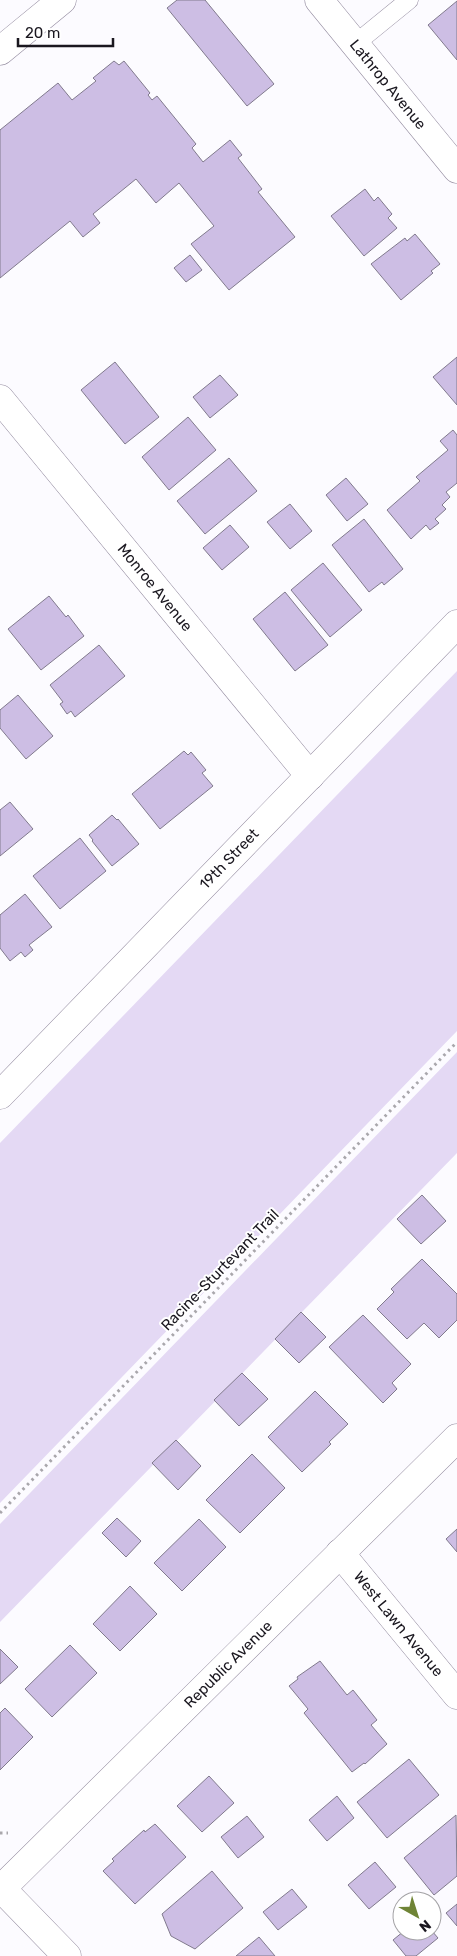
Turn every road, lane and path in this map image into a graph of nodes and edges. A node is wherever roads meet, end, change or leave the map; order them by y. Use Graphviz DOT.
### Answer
graph roads {
  1 [pos="62,0"];
  2 [pos="319,0"];
  3 [pos="403,2"];
  4 [pos="355,44"];
  5 [pos="0,51"];
  6 [pos="457,169"];
  7 [pos="0,399"];
  8 [pos="457,624"];
  9 [pos="310,776"];
  10 [pos="457,1042"];
  11 [pos="0,1095"];
  12 [pos="457,1438"];
  13 [pos="0,1513"];
  14 [pos="340,1553"];
  15 [pos="457,1695"];
  16 [pos="0,1833"];
  17 [pos="8,1833"];
  18 [pos="1,1889"];
  19 [pos="67,1956"];
  1 -- 5 [label="street"];
  2 -- 4 [label="street, Lathrop Avenue"];
  3 -- 4 [label="lane"];
  4 -- 6 [label="street, Lathrop Avenue"];
  7 -- 9 [label="street, Monroe Avenue"];
  8 -- 9 [label="street, 19th Street"];
  9 -- 11 [label="street, 19th Street"];
  10 -- 13 [label="path, Racine-Sturtevant Trail"];
  12 -- 14 [label="street, Republic Avenue"];
  14 -- 15 [label="street, West Lawn Avenue"];
  14 -- 18 [label="street, Republic Avenue"];
  16 -- 17 [label="path"];
  18 -- 19 [label="street"];
}
